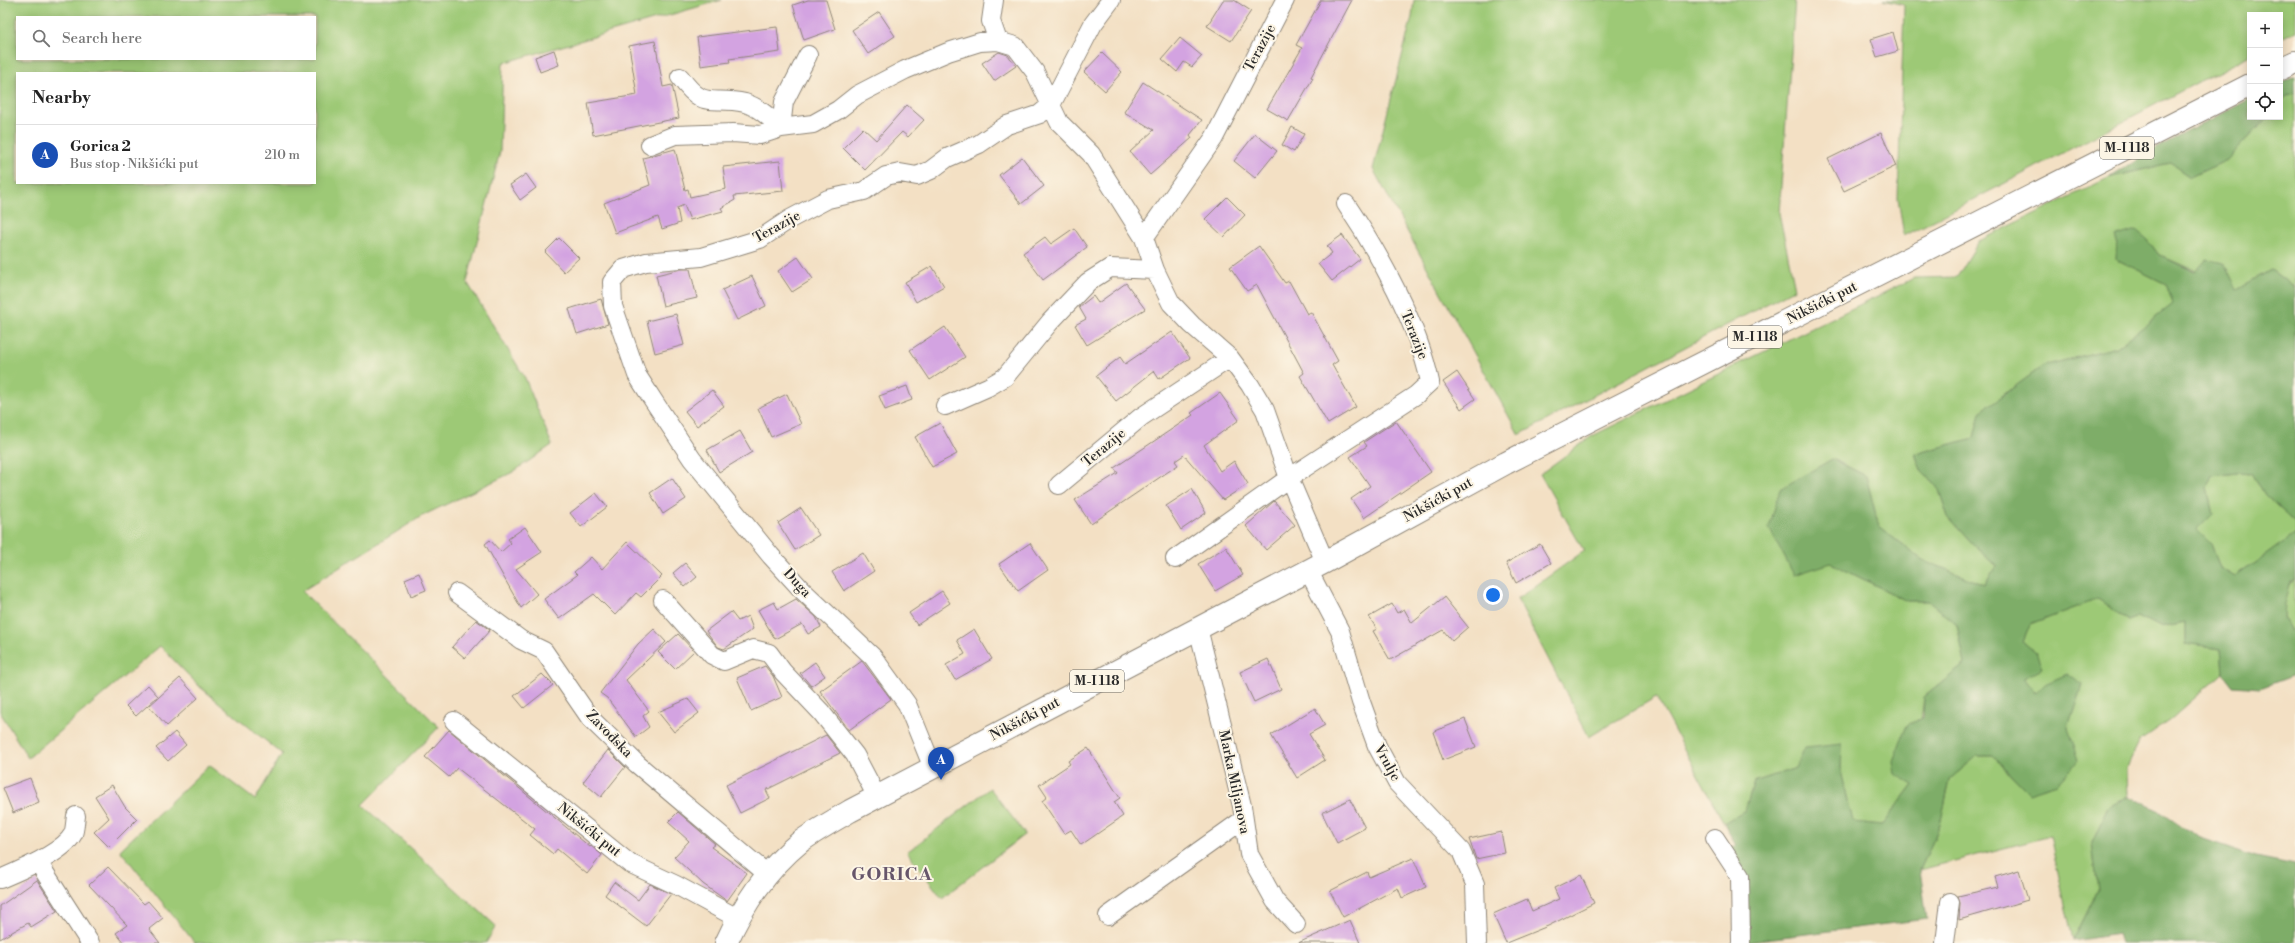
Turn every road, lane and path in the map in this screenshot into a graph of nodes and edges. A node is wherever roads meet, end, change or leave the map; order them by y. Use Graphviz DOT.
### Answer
graph roads {
  1 [pos="994,0"];
  2 [pos="1111,0"];
  3 [pos="1285,0"];
  4 [pos="998,41"];
  5 [pos="808,55"];
  6 [pos="2295,62"];
  7 [pos="2283,68"];
  8 [pos="680,77"];
  9 [pos="2247,87"];
  10 [pos="1051,105"];
  11 [pos="781,128"];
  12 [pos="650,145"];
  13 [pos="1346,204"];
  14 [pos="1144,238"];
  15 [pos="1155,270"];
  16 [pos="1230,358"];
  17 [pos="653,400"];
  18 [pos="945,406"];
  19 [pos="1289,478"];
  20 [pos="1059,485"];
  21 [pos="1174,559"];
  22 [pos="1316,566"];
  23 [pos="457,593"];
  24 [pos="663,600"];
  25 [pos="1198,628"];
  26 [pos="454,721"];
  27 [pos="933,768"];
  28 [pos="877,797"];
  29 [pos="76,816"];
  30 [pos="1244,819"];
  31 [pos="1715,838"];
  32 [pos="38,862"];
  33 [pos="766,873"];
  34 [pos="0,879"];
  35 [pos="1950,902"];
  36 [pos="1108,916"];
  37 [pos="737,918"];
  38 [pos="1296,924"];
  39 [pos="90,943"];
  40 [pos="726,943"];
  41 [pos="1477,943"];
  42 [pos="1742,943"];
  43 [pos="1945,943"];
  1 -- 4 [label="street"];
  2 -- 10 [label="street"];
  3 -- 14 [label="street, Terazije"];
  4 -- 10 [label="street"];
  4 -- 11 [label="street"];
  5 -- 11 [label="street"];
  6 -- 7 [label="main road"];
  8 -- 11 [label="street"];
  9 -- 22 [label="main road, Nikšićki put / M-I 118"];
  10 -- 14 [label="street"];
  10 -- 17 [label="street, Terazije"];
  11 -- 12 [label="street"];
  13 -- 19 [label="street, Terazije"];
  14 -- 15 [label="street"];
  15 -- 16 [label="street"];
  15 -- 18 [label="street"];
  16 -- 19 [label="street"];
  16 -- 20 [label="street, Terazije"];
  17 -- 27 [label="street, Duga"];
  19 -- 21 [label="street, Terazije"];
  19 -- 22 [label="street"];
  22 -- 25 [label="main road, Nikšićki put / M-I 118"];
  22 -- 41 [label="street, Vrulje"];
  23 -- 33 [label="street, Zavođska"];
  24 -- 28 [label="street"];
  25 -- 27 [label="main road, Nikšićki put / M-I 118"];
  25 -- 30 [label="street, Marka Miljanova"];
  26 -- 37 [label="street, Nikšićki put"];
  27 -- 28 [label="main road, Nikšićki put / M-I 118"];
  28 -- 33 [label="main road, Nikšićki put / M-I 118"];
  29 -- 32 [label="street"];
  30 -- 36 [label="street"];
  30 -- 38 [label="street, Marka Miljanova"];
  31 -- 42 [label="street"];
  32 -- 34 [label="street"];
  32 -- 39 [label="street"];
  33 -- 37 [label="main road, Nikšićki put / M-I 118"];
  35 -- 43 [label="street"];
  37 -- 40 [label="main road, Nikšićki put / M-I 118"];
}
